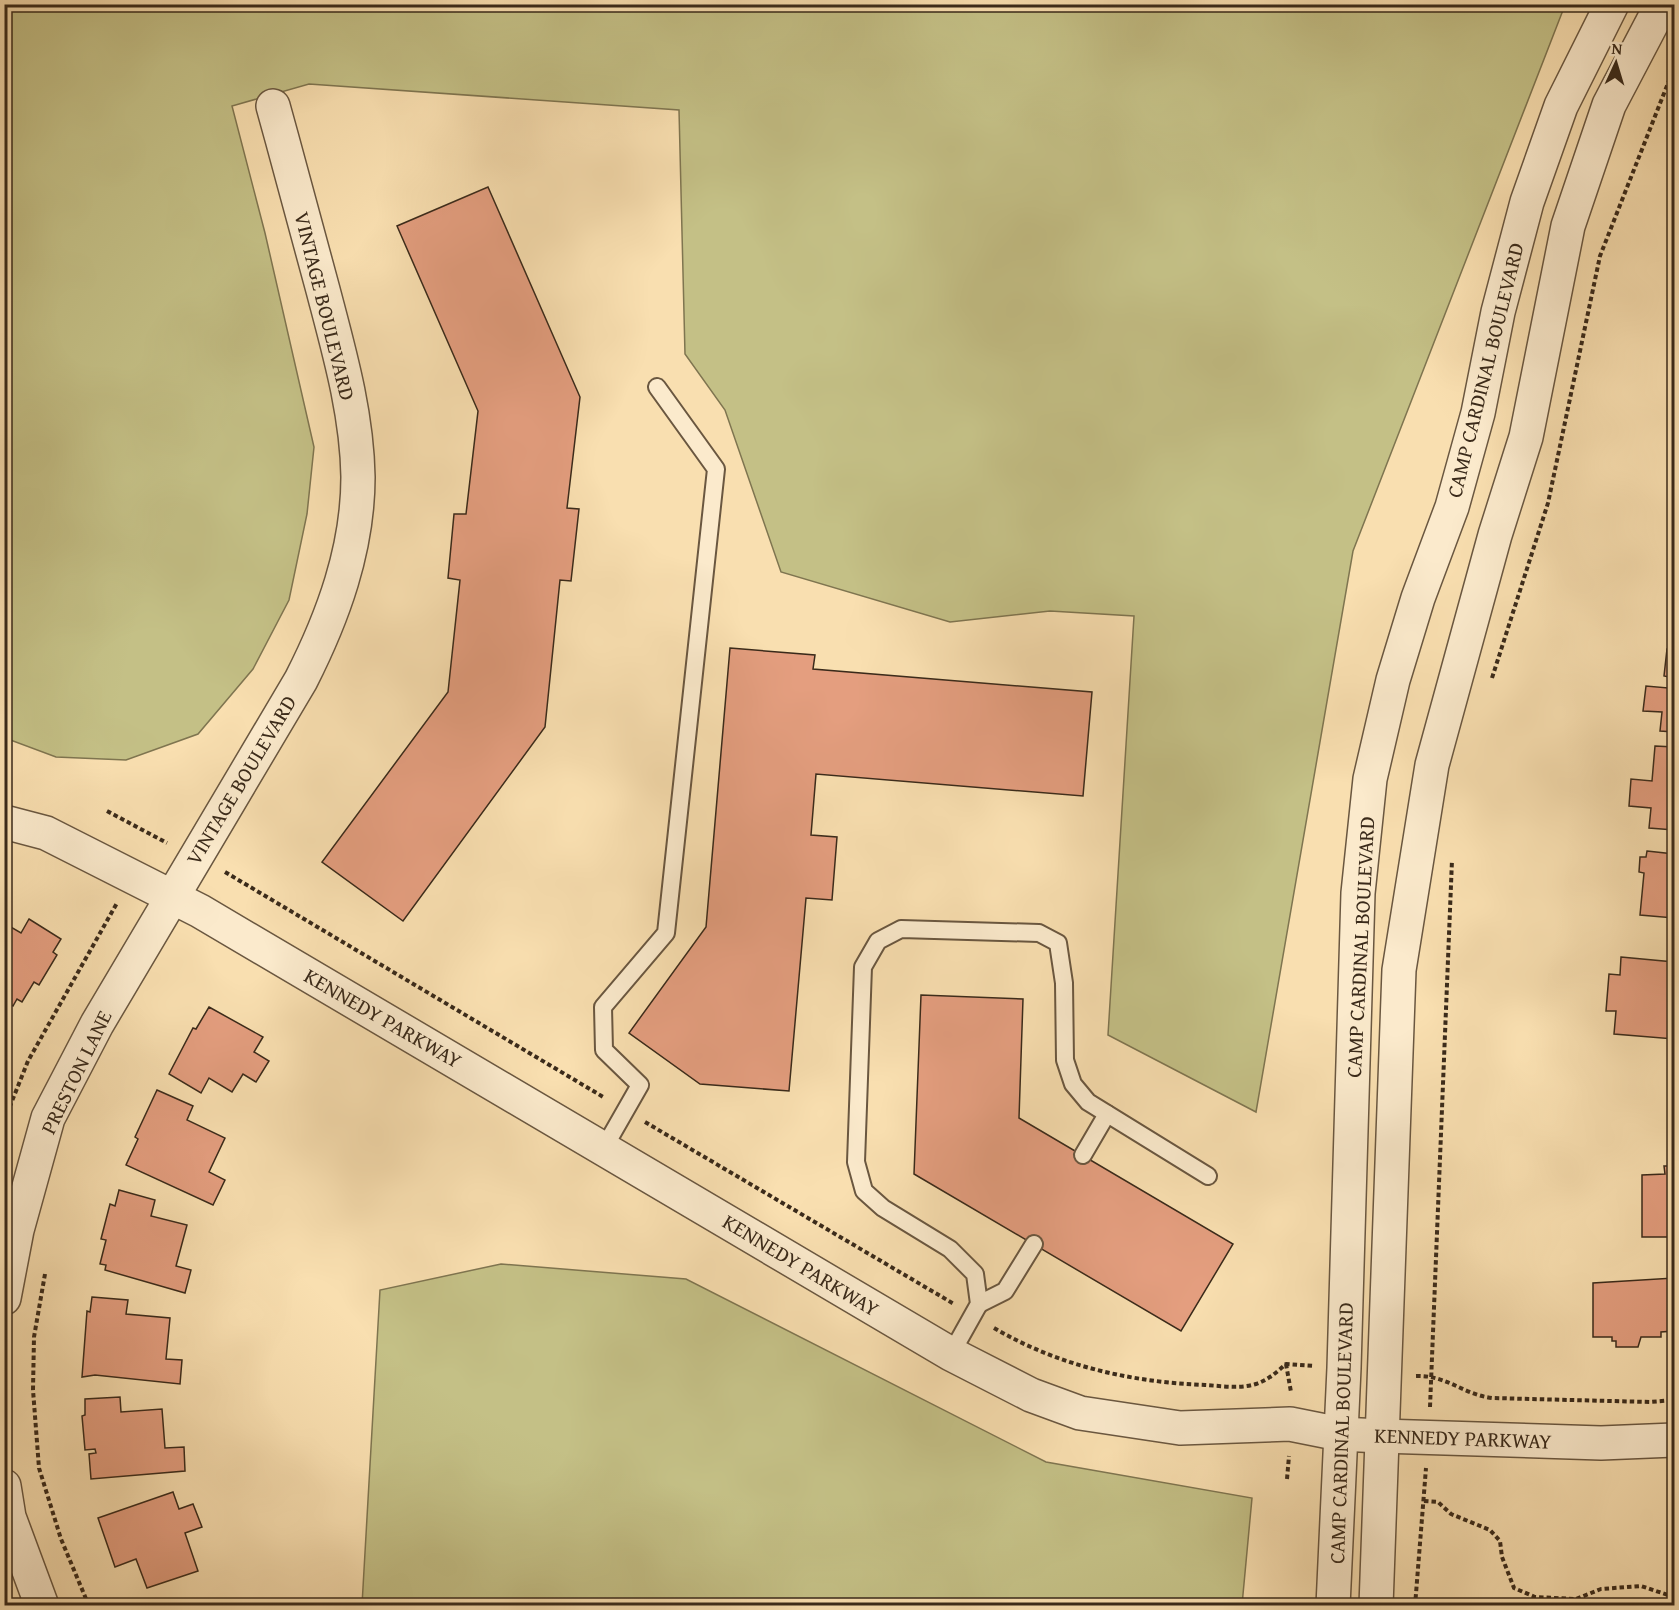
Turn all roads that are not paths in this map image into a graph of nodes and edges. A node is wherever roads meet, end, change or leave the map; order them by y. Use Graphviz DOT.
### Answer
graph roads {
  1 [pos="1612,4"];
  2 [pos="1662,4"];
  3 [pos="273,106"];
  4 [pos="657,387"];
  5 [pos="4,822"];
  6 [pos="172,896"];
  7 [pos="1107,1114"];
  8 [pos="603,1148"];
  9 [pos="1083,1155"];
  10 [pos="1208,1176"];
  11 [pos="1034,1244"];
  12 [pos="4,1298"];
  13 [pos="976,1310"];
  14 [pos="951,1354"];
  15 [pos="1340,1434"];
  16 [pos="1381,1436"];
  17 [pos="1674,1440"];
  18 [pos="6,1507"];
  19 [pos="42,1605"];
  20 [pos="1333,1605"];
  21 [pos="1376,1605"];
  1 -- 15 [label="street, CAMP CARDINAL BOULEVARD"];
  2 -- 16 [label="street, CAMP CARDINAL BOULEVARD"];
  3 -- 6 [label="street, VINTAGE BOULEVARD"];
  4 -- 8 [label="lane"];
  5 -- 6 [label="street, KENNEDY PARKWAY"];
  6 -- 8 [label="street, KENNEDY PARKWAY"];
  6 -- 12 [label="street, PRESTON LANE"];
  7 -- 9 [label="lane"];
  7 -- 10 [label="lane"];
  7 -- 13 [label="lane"];
  8 -- 14 [label="street, KENNEDY PARKWAY"];
  11 -- 13 [label="lane"];
  13 -- 14 [label="lane"];
  14 -- 15 [label="street, KENNEDY PARKWAY"];
  15 -- 16 [label="street, KENNEDY PARKWAY"];
  15 -- 20 [label="street, CAMP CARDINAL BOULEVARD"];
  16 -- 17 [label="street, KENNEDY PARKWAY"];
  16 -- 21 [label="street, CAMP CARDINAL BOULEVARD"];
  18 -- 19 [label="street"];
}
